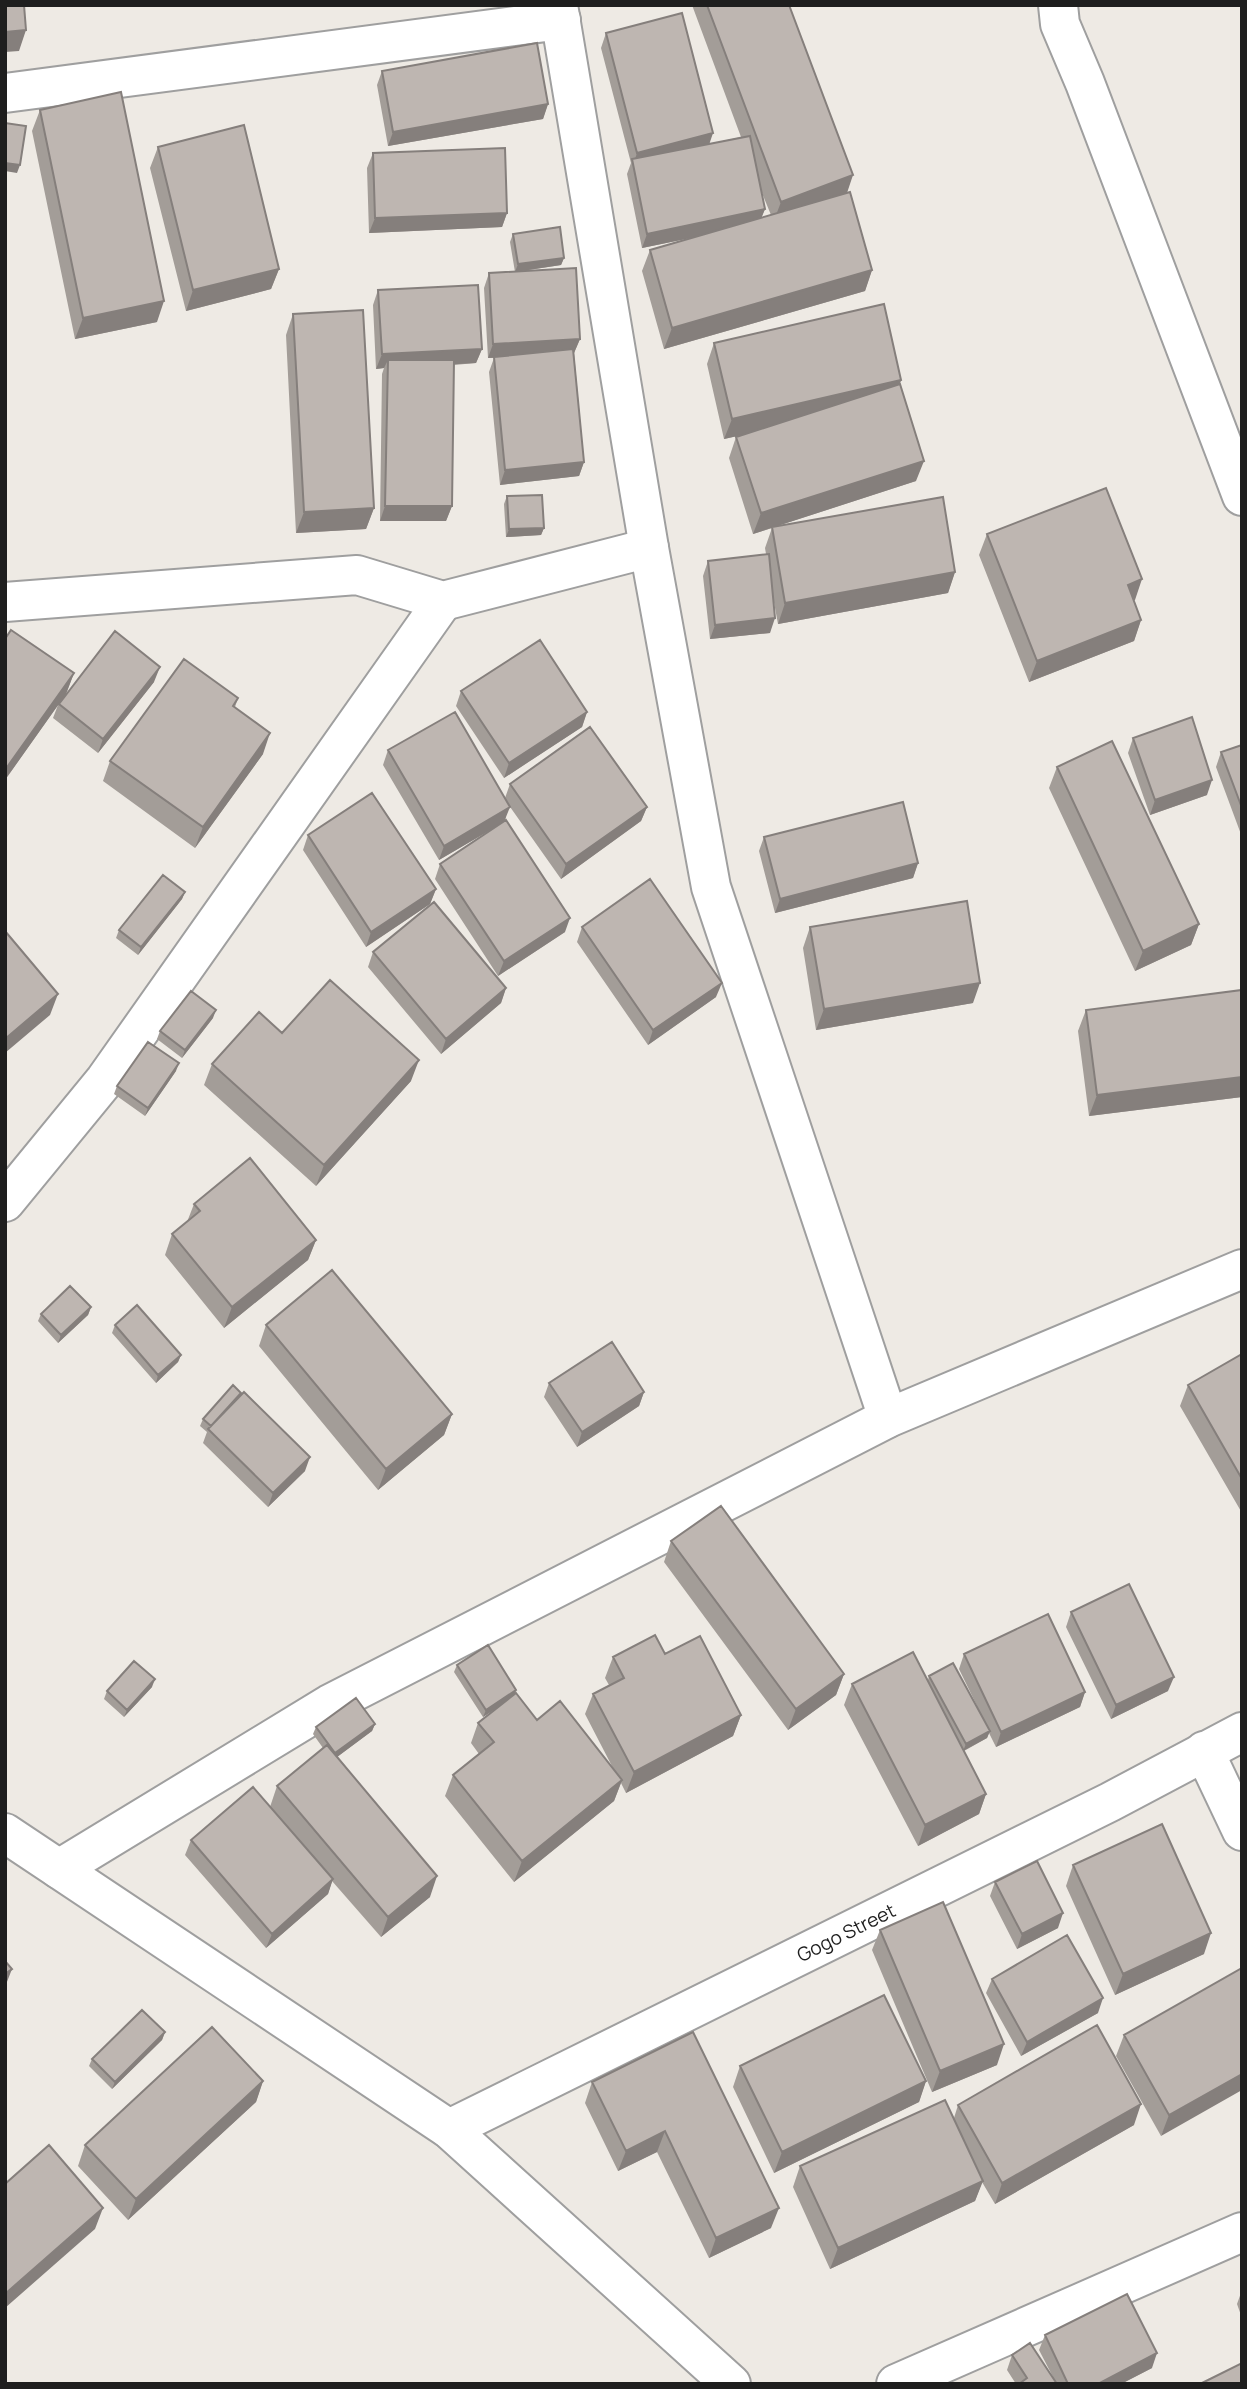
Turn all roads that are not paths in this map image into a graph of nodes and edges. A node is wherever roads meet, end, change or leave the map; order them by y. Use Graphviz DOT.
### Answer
graph roads {
  1 [pos="1058,5"];
  2 [pos="559,13"];
  3 [pos="5,93"];
  4 [pos="1242,496"];
  5 [pos="649,548"];
  6 [pos="443,601"];
  7 [pos="5,602"];
  8 [pos="5,1202"];
  9 [pos="1242,1269"];
  10 [pos="888,1418"];
  11 [pos="1242,1732"];
  12 [pos="1204,1751"];
  13 [pos="1242,1831"];
  14 [pos="5,1833"];
  15 [pos="59,1869"];
  16 [pos="449,2129"];
  17 [pos="1242,2232"];
  18 [pos="731,2384"];
  19 [pos="896,2384"];
  1 -- 4 [label="street"];
  2 -- 3 [label="street"];
  2 -- 5 [label="street"];
  5 -- 6 [label="street"];
  5 -- 10 [label="street"];
  6 -- 7 [label="street"];
  6 -- 8 [label="street"];
  9 -- 10 [label="street"];
  10 -- 15 [label="street"];
  11 -- 12 [label="street, Gogo Street"];
  12 -- 13 [label="street"];
  12 -- 16 [label="street, Gogo Street"];
  14 -- 15 [label="street"];
  15 -- 16 [label="street"];
  16 -- 18 [label="street"];
  17 -- 19 [label="street"];
}
